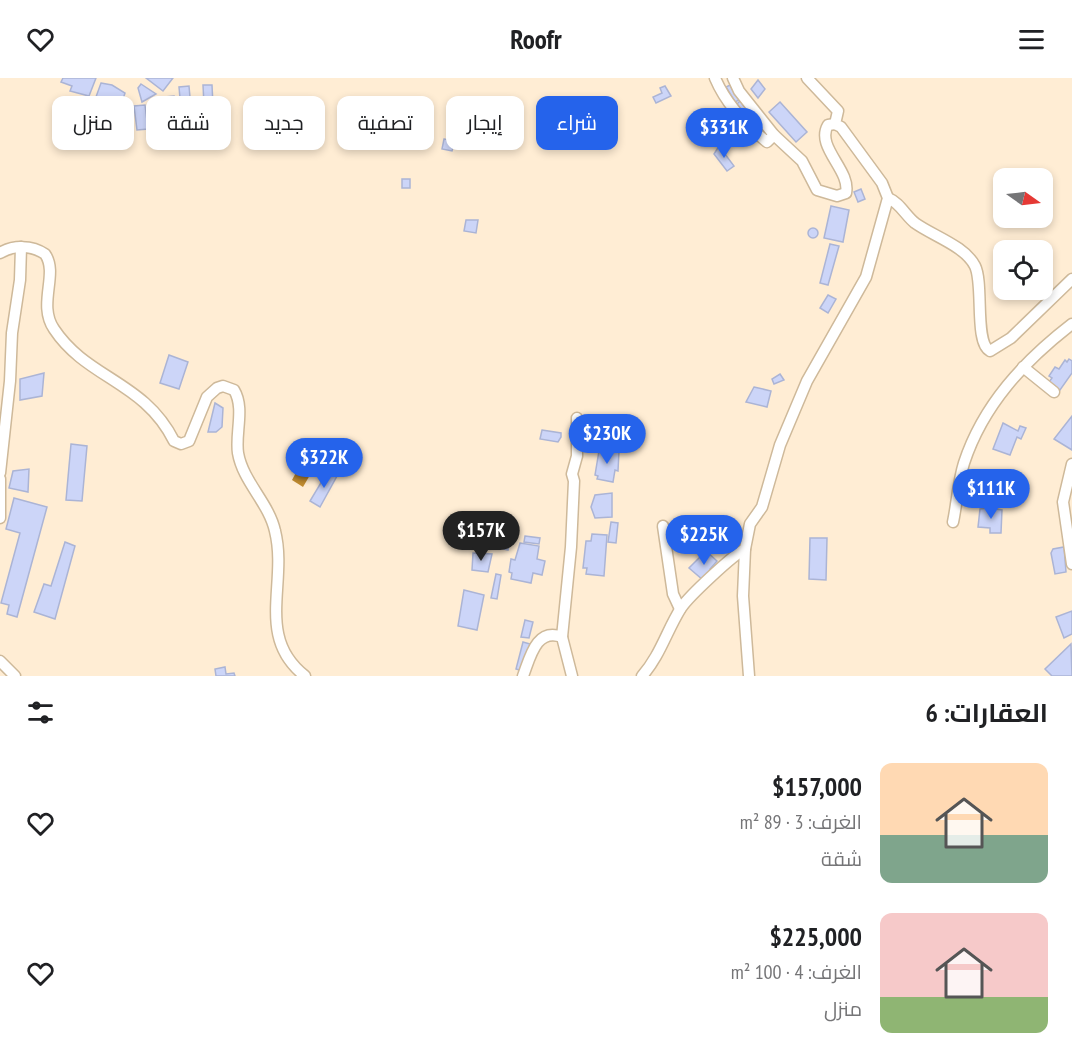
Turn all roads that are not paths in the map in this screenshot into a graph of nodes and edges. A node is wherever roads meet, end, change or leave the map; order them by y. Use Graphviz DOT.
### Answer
graph roads {
  1 [pos="715,78"];
  2 [pos="733,78"];
  3 [pos="807,78"];
  4 [pos="835,124"];
  5 [pos="774,135"];
  6 [pos="888,198"];
  7 [pos="21,247"];
  8 [pos="0,253"];
  9 [pos="1072,279"];
  10 [pos="1072,324"];
  11 [pos="1023,367"];
  12 [pos="1054,392"];
  13 [pos="577,418"];
  14 [pos="1072,464"];
  15 [pos="0,472"];
  16 [pos="0,479"];
  17 [pos="0,518"];
  18 [pos="953,522"];
  19 [pos="663,526"];
  20 [pos="745,549"];
  21 [pos="1072,564"];
  22 [pos="680,609"];
  23 [pos="562,638"];
  24 [pos="0,661"];
  25 [pos="15,676"];
  26 [pos="305,676"];
  27 [pos="523,676"];
  28 [pos="572,676"];
  29 [pos="642,676"];
  30 [pos="749,676"];
  1 -- 5 [label="street"];
  2 -- 5 [label="street"];
  3 -- 4 [label="street"];
  4 -- 5 [label="street"];
  4 -- 6 [label="street"];
  6 -- 9 [label="street"];
  6 -- 20 [label="street"];
  7 -- 8 [label="street"];
  7 -- 15 [label="street"];
  7 -- 26 [label="street"];
  10 -- 11 [label="street"];
  11 -- 12 [label="street"];
  11 -- 18 [label="street"];
  13 -- 23 [label="street"];
  14 -- 21 [label="street"];
  16 -- 17 [label="street"];
  19 -- 22 [label="street"];
  20 -- 22 [label="street"];
  20 -- 30 [label="street"];
  22 -- 29 [label="street"];
  23 -- 27 [label="street"];
  23 -- 28 [label="street"];
  24 -- 25 [label="street"];
}
